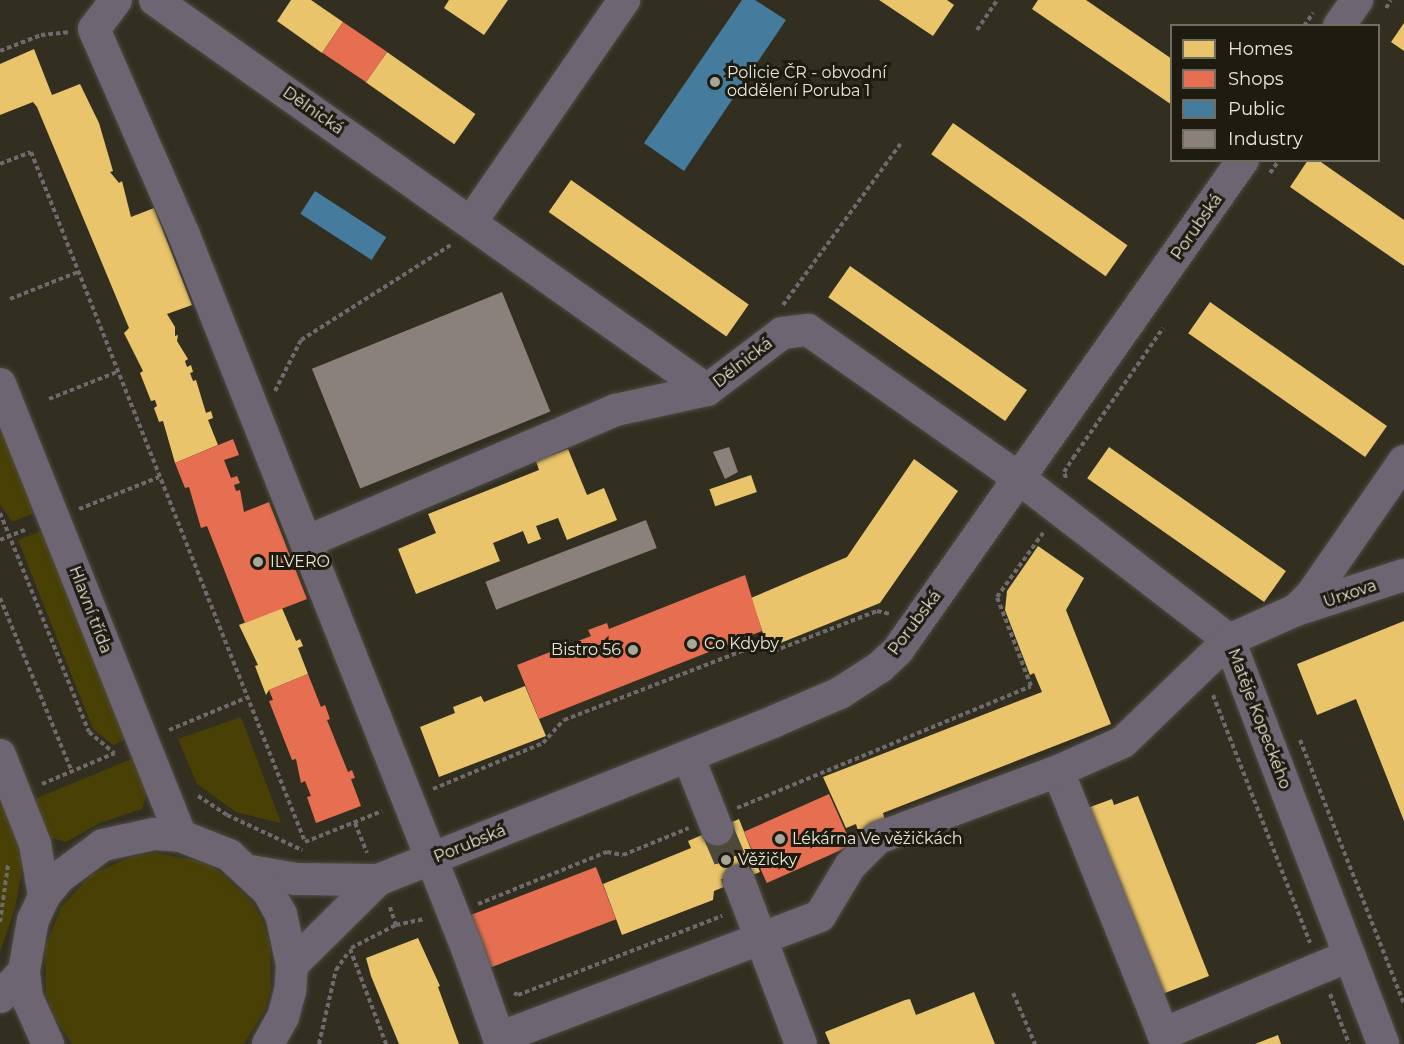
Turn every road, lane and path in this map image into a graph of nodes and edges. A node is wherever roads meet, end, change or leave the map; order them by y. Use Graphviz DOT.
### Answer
graph roads {
  1 [pos="116,0"];
  2 [pos="155,0"];
  3 [pos="624,0"];
  4 [pos="997,0"];
  5 [pos="1357,0"];
  6 [pos="1340,24"];
  7 [pos="94,29"];
  8 [pos="977,30"];
  9 [pos="0,51"];
  10 [pos="901,143"];
  11 [pos="1242,162"];
  12 [pos="0,164"];
  13 [pos="471,222"];
  14 [pos="78,272"];
  15 [pos="10,299"];
  16 [pos="775,315"];
  17 [pos="117,372"];
  18 [pos="0,384"];
  19 [pos="707,390"];
  20 [pos="50,399"];
  21 [pos="258,423"];
  22 [pos="1073,458"];
  23 [pos="1404,461"];
  24 [pos="1020,479"];
  25 [pos="1063,512"];
  26 [pos="0,513"];
  27 [pos="306,542"];
  28 [pos="1404,575"];
  29 [pos="0,598"];
  30 [pos="1296,610"];
  31 [pos="895,614"];
  32 [pos="1229,640"];
  33 [pos="246,698"];
  34 [pos="1299,736"];
  35 [pos="127,747"];
  36 [pos="0,756"];
  37 [pos="688,756"];
  38 [pos="72,771"];
  39 [pos="1058,771"];
  40 [pos="194,791"];
  41 [pos="16,796"];
  42 [pos="408,800"];
  43 [pos="355,823"];
  44 [pos="715,823"];
  45 [pos="181,836"];
  46 [pos="308,852"];
  47 [pos="358,855"];
  48 [pos="8,857"];
  49 [pos="431,860"];
  50 [pos="373,868"];
  51 [pos="250,871"];
  52 [pos="744,893"];
  53 [pos="44,896"];
  54 [pos="453,914"];
  55 [pos="0,922"];
  56 [pos="761,937"];
  57 [pos="350,949"];
  58 [pos="1349,956"];
  59 [pos="292,965"];
  60 [pos="24,971"];
  61 [pos="477,976"];
  62 [pos="1012,993"];
  63 [pos="0,997"];
  64 [pos="1404,1004"];
  65 [pos="500,1041"];
  66 [pos="271,1043"];
  67 [pos="48,1044"];
  68 [pos="319,1044"];
  69 [pos="386,1044"];
  70 [pos="801,1044"];
  71 [pos="1035,1044"];
  72 [pos="1383,1044"];
  1 -- 7 [label="street"];
  2 -- 13 [label="street, Dělnická"];
  3 -- 13 [label="street"];
  4 -- 8 [label="path"];
  5 -- 6 [label="street"];
  7 -- 9 [label="path"];
  7 -- 21 [label="street"];
  10 -- 16 [label="path"];
  11 -- 24 [label="street, Porubská"];
  12 -- 14 [label="path"];
  13 -- 19 [label="street, Dělnická"];
  13 -- 21 [label="path"];
  14 -- 15 [label="path"];
  14 -- 17 [label="path"];
  17 -- 20 [label="path"];
  17 -- 33 [label="path"];
  18 -- 35 [label="street, Hlavní třída"];
  19 -- 24 [label="street, Dělnická"];
  19 -- 27 [label="street"];
  21 -- 27 [label="street"];
  22 -- 25 [label="path"];
  23 -- 30 [label="street"];
  24 -- 25 [label="street, Matěje Kopeckého"];
  24 -- 37 [label="street, Porubská"];
  25 -- 32 [label="street, Matěje Kopeckého"];
  25 -- 44 [label="path"];
  26 -- 35 [label="path"];
  27 -- 42 [label="street"];
  28 -- 30 [label="street, Urxova"];
  29 -- 38 [label="path"];
  30 -- 32 [label="street, Urxova"];
  31 -- 42 [label="path"];
  32 -- 39 [label="street, Urxova"];
  32 -- 58 [label="street, Matěje Kopeckého"];
  33 -- 35 [label="path"];
  33 -- 43 [label="path"];
  34 -- 64 [label="path"];
  35 -- 38 [label="path"];
  35 -- 45 [label="street, Hlavní třída"];
  36 -- 41 [label="street"];
  37 -- 44 [label="street"];
  37 -- 49 [label="street, Porubská"];
  38 -- 41 [label="path"];
  39 -- 56 [label="street, Urxova"];
  39 -- 58 [label="street"];
  40 -- 46 [label="path"];
  41 -- 53 [label="street"];
  42 -- 43 [label="path"];
  42 -- 49 [label="street"];
  43 -- 50 [label="path"];
  44 -- 54 [label="path"];
  45 -- 51 [label="street"];
  45 -- 53 [label="street"];
  47 -- 50 [label="path"];
  48 -- 55 [label="path"];
  49 -- 50 [label="street, Porubská"];
  49 -- 54 [label="street"];
  50 -- 51 [label="street, Porubská"];
  50 -- 59 [label="street, Porubská"];
  51 -- 59 [label="street"];
  52 -- 56 [label="street"];
  52 -- 61 [label="path"];
  53 -- 60 [label="street"];
  54 -- 57 [label="path"];
  54 -- 61 [label="street"];
  56 -- 65 [label="street, Urxova"];
  56 -- 70 [label="street"];
  57 -- 68 [label="path"];
  57 -- 69 [label="path"];
  58 -- 72 [label="street, Matěje Kopeckého"];
  59 -- 66 [label="street"];
  60 -- 63 [label="street"];
  60 -- 67 [label="street"];
  61 -- 65 [label="street"];
  62 -- 71 [label="path"];
}
